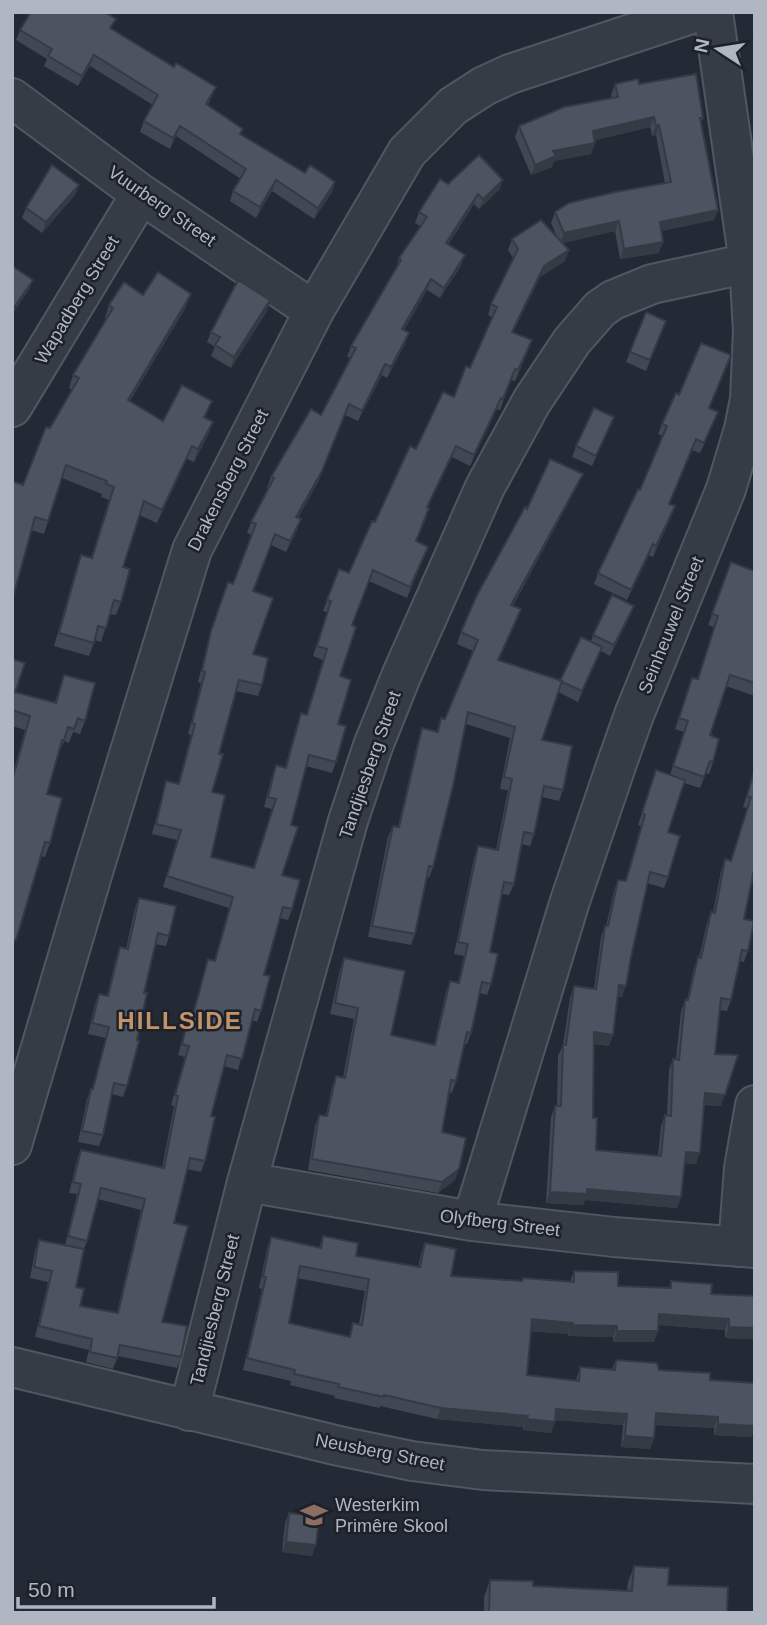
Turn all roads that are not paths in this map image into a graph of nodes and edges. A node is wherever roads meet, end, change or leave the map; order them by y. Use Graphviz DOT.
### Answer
graph roads {
  1 [pos="697,12"];
  2 [pos="713,12"];
  3 [pos="12,98"];
  4 [pos="141,194"];
  5 [pos="749,263"];
  6 [pos="314,310"];
  7 [pos="12,407"];
  8 [pos="755,1105"];
  9 [pos="13,1135"];
  10 [pos="247,1182"];
  11 [pos="472,1221"];
  12 [pos="746,1247"];
  13 [pos="12,1367"];
  14 [pos="189,1411"];
  15 [pos="755,1484"];
  1 -- 6 [label="street, Drakensberg Street"];
  2 -- 5 [label="street, Seinheuwel Street"];
  3 -- 4 [label="street, Vuurberg Street"];
  4 -- 6 [label="street, Vuurberg Street"];
  4 -- 7 [label="street, Wapadberg Street"];
  5 -- 10 [label="street, Tandjiesberg Street"];
  5 -- 11 [label="street, Seinheuwel Street"];
  6 -- 9 [label="street, Drakensberg Street"];
  8 -- 12 [label="street"];
  10 -- 11 [label="street, Olyfberg Street"];
  10 -- 14 [label="street, Tandjiesberg Street"];
  11 -- 12 [label="street, Olyfberg Street"];
  13 -- 14 [label="street, Neusberg Street"];
  14 -- 15 [label="street, Neusberg Street"];
}
